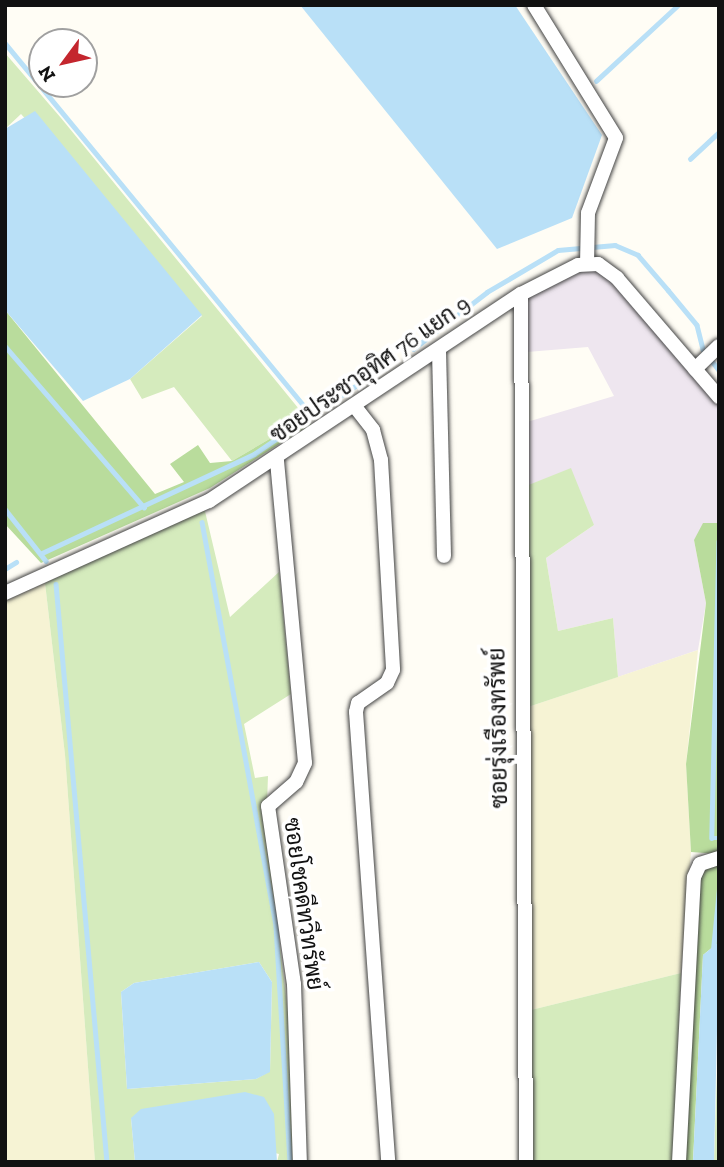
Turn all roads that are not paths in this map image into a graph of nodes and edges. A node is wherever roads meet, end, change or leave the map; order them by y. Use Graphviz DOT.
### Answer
graph roads {
  1 [pos="534,5"];
  2 [pos="587,263"];
  3 [pos="521,294"];
  4 [pos="719,346"];
  5 [pos="439,351"];
  6 [pos="695,369"];
  7 [pos="719,397"];
  8 [pos="356,408"];
  9 [pos="277,461"];
  10 [pos="444,556"];
  11 [pos="5,593"];
  12 [pos="719,858"];
  13 [pos="300,1162"];
  14 [pos="388,1162"];
  15 [pos="526,1162"];
  16 [pos="680,1162"];
  1 -- 2 [label="street"];
  2 -- 3 [label="street, ซอยประชาอุทิศ 76 แยก 9"];
  2 -- 6 [label="street"];
  3 -- 5 [label="street, ซอยประชาอุทิศ 76 แยก 9"];
  3 -- 15 [label="street, ซอยรุ่งเรืองทรัพย์"];
  4 -- 6 [label="street"];
  5 -- 8 [label="street, ซอยประชาอุทิศ 76 แยก 9"];
  5 -- 10 [label="street"];
  6 -- 7 [label="street"];
  8 -- 9 [label="street, ซอยประชาอุทิศ 76 แยก 9"];
  8 -- 14 [label="street"];
  9 -- 11 [label="street, ซอยประชาอุทิศ 76 แยก 9"];
  9 -- 13 [label="street, ซอยโชคดีทวีทรัพย์"];
  12 -- 16 [label="street"];
}
